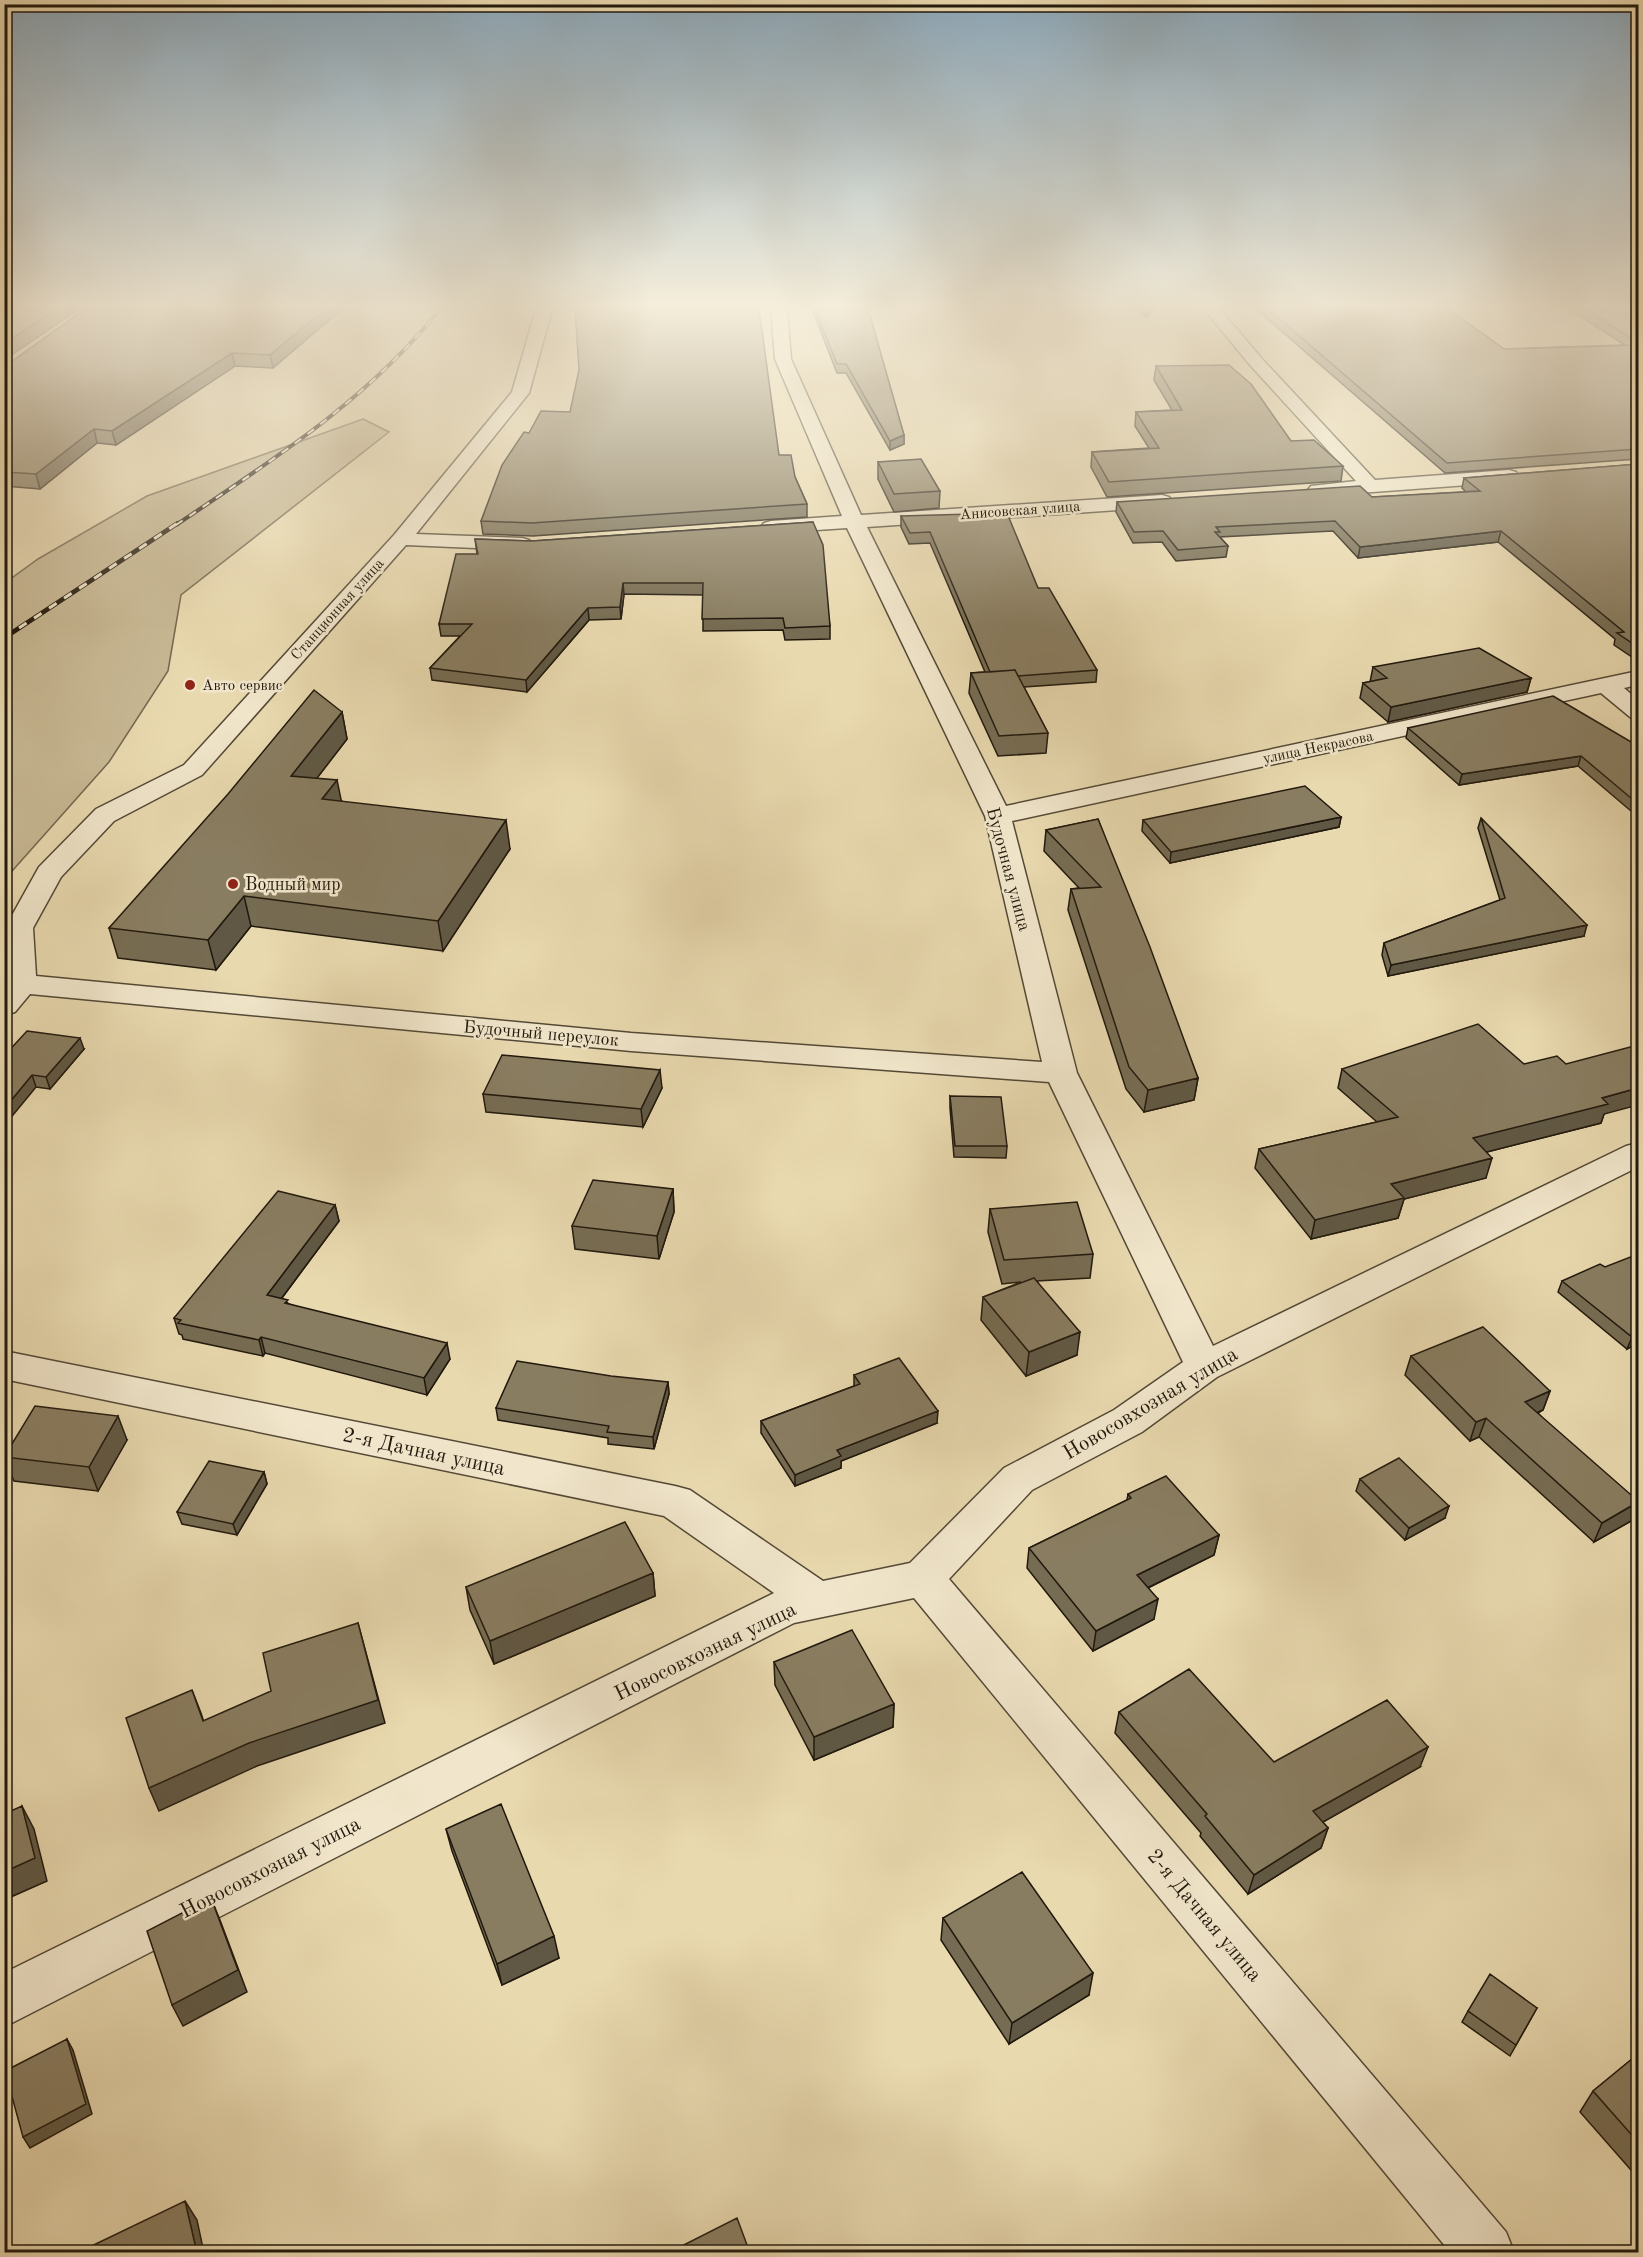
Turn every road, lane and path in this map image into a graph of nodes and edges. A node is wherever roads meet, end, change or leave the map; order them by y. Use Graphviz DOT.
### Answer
graph roads {
  1 [pos="502,414"];
  2 [pos="807,414"];
  3 [pos="1304,414"];
  4 [pos="1522,475"];
  5 [pos="1371,487"];
  6 [pos="1301,492"];
  7 [pos="1183,499"];
  8 [pos="854,521"];
  9 [pos="747,529"];
  10 [pos="401,538"];
  11 [pos="545,543"];
  12 [pos="1638,678"];
  13 [pos="1606,685"];
  14 [pos="1638,712"];
  15 [pos="998,816"];
  16 [pos="10,998"];
  17 [pos="1061,1073"];
  18 [pos="1638,1154"];
  19 [pos="4,1365"];
  20 [pos="1204,1367"];
  21 [pos="923,1578"];
  22 [pos="817,1600"];
  23 [pos="4,2001"];
  24 [pos="1486,2253"];
  1 -- 10 [label="street, Станционная улица"];
  2 -- 8 [label="street, Будочная улица"];
  3 -- 5 [label="street"];
  4 -- 5 [label="street"];
  5 -- 6 [label="street"];
  7 -- 8 [label="street, Анисовская улица"];
  8 -- 9 [label="street, Анисовская улица"];
  8 -- 15 [label="street, Будочная улица"];
  10 -- 11 [label="street"];
  10 -- 16 [label="street, Станционная улица"];
  12 -- 13 [label="street, улица Некрасова"];
  13 -- 14 [label="street"];
  13 -- 15 [label="street, улица Некрасова"];
  15 -- 17 [label="street, Будочная улица"];
  16 -- 17 [label="street, Будочный переулок"];
  17 -- 20 [label="street, Будочная улица"];
  18 -- 20 [label="street, Новосовхозная улица"];
  19 -- 22 [label="street, 2-я Дачная улица"];
  20 -- 21 [label="street, Новосовхозная улица"];
  21 -- 22 [label="street, Новосовхозная улица"];
  21 -- 24 [label="street, 2-я Дачная улица"];
  22 -- 23 [label="street, Новосовхозная улица"];
}
